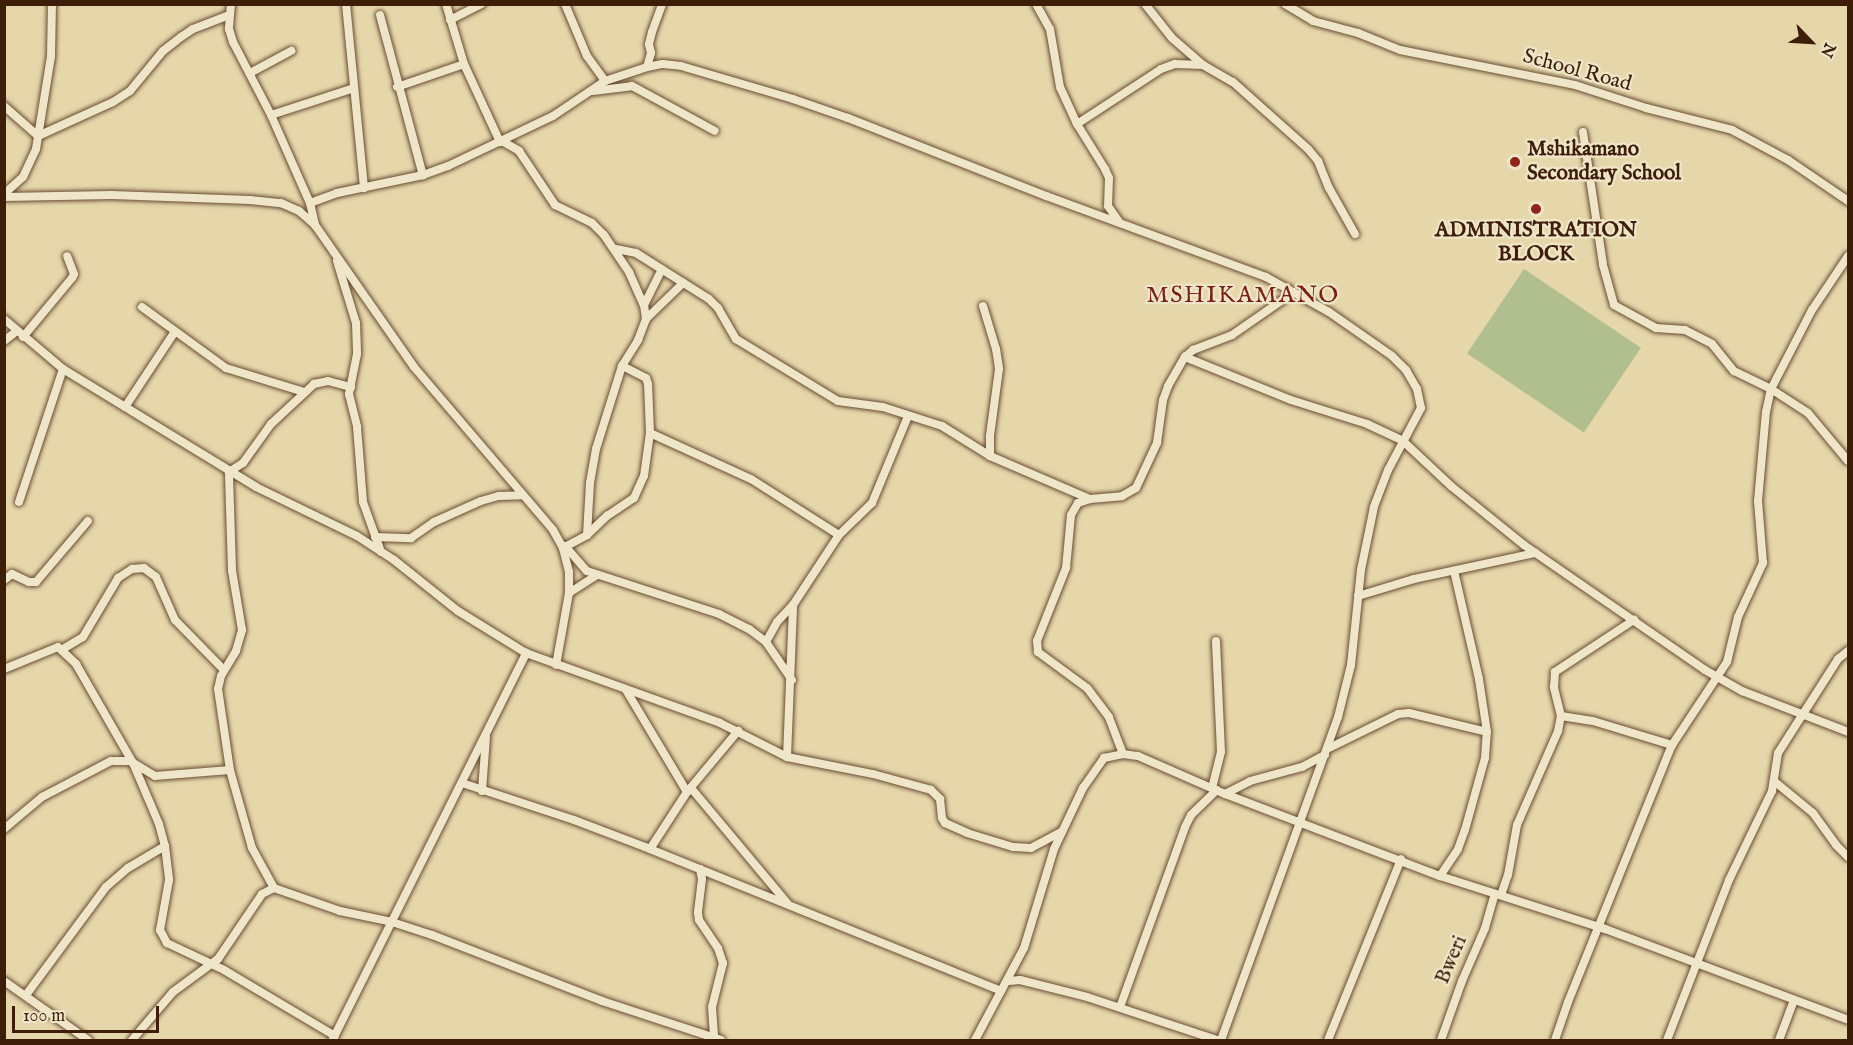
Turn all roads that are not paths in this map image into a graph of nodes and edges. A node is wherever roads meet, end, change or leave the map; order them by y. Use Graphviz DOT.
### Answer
graph roads {
  1 [pos="52,4"];
  2 [pos="231,4"];
  3 [pos="346,4"];
  4 [pos="446,4"];
  5 [pos="482,4"];
  6 [pos="565,4"];
  7 [pos="662,4"];
  8 [pos="1036,4"];
  9 [pos="1145,4"];
  10 [pos="1285,4"];
  11 [pos="229,15"];
  12 [pos="380,15"];
  13 [pos="450,20"];
  14 [pos="291,51"];
  15 [pos="464,64"];
  16 [pos="1203,65"];
  17 [pos="647,67"];
  18 [pos="250,73"];
  19 [pos="605,81"];
  20 [pos="398,87"];
  21 [pos="354,88"];
  22 [pos="587,92"];
  23 [pos="4,106"];
  24 [pos="271,115"];
  25 [pos="1077,124"];
  26 [pos="715,131"];
  27 [pos="1583,132"];
  28 [pos="38,136"];
  29 [pos="501,141"];
  30 [pos="423,175"];
  31 [pos="364,188"];
  32 [pos="4,195"];
  33 [pos="1848,201"];
  34 [pos="310,203"];
  35 [pos="1119,222"];
  36 [pos="315,225"];
  37 [pos="1355,234"];
  38 [pos="616,249"];
  39 [pos="335,254"];
  40 [pos="67,256"];
  41 [pos="1848,256"];
  42 [pos="662,269"];
  43 [pos="683,283"];
  44 [pos="1294,292"];
  45 [pos="644,305"];
  46 [pos="983,306"];
  47 [pos="142,307"];
  48 [pos="4,319"];
  49 [pos="646,319"];
  50 [pos="174,333"];
  51 [pos="20,334"];
  52 [pos="4,341"];
  53 [pos="1185,357"];
  54 [pos="622,366"];
  55 [pos="63,369"];
  56 [pos="351,387"];
  57 [pos="1771,389"];
  58 [pos="304,392"];
  59 [pos="125,407"];
  60 [pos="908,416"];
  61 [pos="650,433"];
  62 [pos="1403,441"];
  63 [pos="990,456"];
  64 [pos="1848,461"];
  65 [pos="229,472"];
  66 [pos="523,495"];
  67 [pos="1090,499"];
  68 [pos="19,502"];
  69 [pos="88,521"];
  70 [pos="587,535"];
  71 [pos="839,536"];
  72 [pos="375,537"];
  73 [pos="564,547"];
  74 [pos="381,552"];
  75 [pos="1535,553"];
  76 [pos="1454,571"];
  77 [pos="597,575"];
  78 [pos="4,580"];
  79 [pos="569,593"];
  80 [pos="1358,596"];
  81 [pos="794,605"];
  82 [pos="1634,620"];
  83 [pos="1216,640"];
  84 [pos="766,642"];
  85 [pos="63,649"];
  86 [pos="1848,651"];
  87 [pos="526,653"];
  88 [pos="556,665"];
  89 [pos="4,669"];
  90 [pos="224,670"];
  91 [pos="1719,678"];
  92 [pos="792,680"];
  93 [pos="625,689"];
  94 [pos="1802,714"];
  95 [pos="1561,716"];
  96 [pos="486,730"];
  97 [pos="738,731"];
  98 [pos="1487,732"];
  99 [pos="1848,732"];
  100 [pos="1672,745"];
  101 [pos="1326,752"];
  102 [pos="1123,754"];
  103 [pos="787,757"];
  104 [pos="133,763"];
  105 [pos="230,770"];
  106 [pos="1774,781"];
  107 [pos="462,783"];
  108 [pos="689,790"];
  109 [pos="482,791"];
  110 [pos="1218,791"];
  111 [pos="1301,822"];
  112 [pos="4,829"];
  113 [pos="1061,832"];
  114 [pos="165,846"];
  115 [pos="650,849"];
  116 [pos="1848,856"];
  117 [pos="1401,859"];
  118 [pos="700,869"];
  119 [pos="1440,876"];
  120 [pos="274,888"];
  121 [pos="1498,894"];
  122 [pos="788,904"];
  123 [pos="392,922"];
  124 [pos="1600,927"];
  125 [pos="1695,963"];
  126 [pos="211,964"];
  127 [pos="4,981"];
  128 [pos="1008,981"];
  129 [pos="1001,991"];
  130 [pos="26,995"];
  131 [pos="1794,1000"];
  132 [pos="1120,1007"];
  133 [pos="1848,1020"];
  134 [pos="334,1039"];
  135 [pos="717,1039"];
  136 [pos="88,1041"];
  137 [pos="132,1041"];
  138 [pos="975,1041"];
  139 [pos="1219,1041"];
  140 [pos="1328,1041"];
  141 [pos="1441,1041"];
  142 [pos="1555,1041"];
  143 [pos="1667,1041"];
  144 [pos="1779,1041"];
  1 -- 28 [label="street"];
  2 -- 11 [label="street"];
  3 -- 21 [label="street"];
  4 -- 13 [label="street"];
  5 -- 13 [label="street"];
  6 -- 19 [label="street"];
  7 -- 17 [label="street"];
  8 -- 25 [label="street"];
  9 -- 16 [label="street"];
  10 -- 33 [label="street, School Road"];
  11 -- 18 [label="street"];
  11 -- 28 [label="street"];
  12 -- 20 [label="street"];
  13 -- 15 [label="street"];
  14 -- 18 [label="street"];
  15 -- 20 [label="street"];
  15 -- 29 [label="street"];
  16 -- 25 [label="street"];
  16 -- 37 [label="street"];
  17 -- 19 [label="street"];
  17 -- 35 [label="street"];
  18 -- 24 [label="street"];
  19 -- 22 [label="street"];
  20 -- 30 [label="street"];
  21 -- 24 [label="street"];
  21 -- 31 [label="street"];
  22 -- 26 [label="street"];
  22 -- 29 [label="street"];
  23 -- 28 [label="street"];
  24 -- 34 [label="street"];
  25 -- 35 [label="street"];
  27 -- 57 [label="street"];
  28 -- 32 [label="street"];
  29 -- 30 [label="street"];
  29 -- 38 [label="street"];
  30 -- 31 [label="street"];
  31 -- 34 [label="street"];
  32 -- 36 [label="street"];
  34 -- 36 [label="street"];
  35 -- 44 [label="street"];
  36 -- 39 [label="street"];
  38 -- 42 [label="street"];
  38 -- 45 [label="street"];
  39 -- 56 [label="street"];
  39 -- 66 [label="street"];
  40 -- 51 [label="street"];
  41 -- 57 [label="street"];
  42 -- 43 [label="street"];
  42 -- 45 [label="street"];
  43 -- 49 [label="street"];
  43 -- 60 [label="street"];
  44 -- 53 [label="street"];
  44 -- 62 [label="street"];
  45 -- 49 [label="street"];
  46 -- 63 [label="street"];
  47 -- 50 [label="street"];
  48 -- 51 [label="street"];
  49 -- 54 [label="street"];
  50 -- 58 [label="street"];
  50 -- 59 [label="street"];
  51 -- 52 [label="street"];
  51 -- 55 [label="street"];
  53 -- 62 [label="street"];
  53 -- 67 [label="street"];
  54 -- 61 [label="street"];
  54 -- 70 [label="street"];
  55 -- 59 [label="street"];
  55 -- 68 [label="street"];
  56 -- 58 [label="street"];
  56 -- 72 [label="street"];
  57 -- 64 [label="street"];
  57 -- 91 [label="street"];
  58 -- 65 [label="street"];
  59 -- 65 [label="street"];
  60 -- 63 [label="street"];
  60 -- 71 [label="street"];
  61 -- 70 [label="street"];
  61 -- 71 [label="street"];
  62 -- 75 [label="street"];
  62 -- 80 [label="street"];
  63 -- 67 [label="street"];
  65 -- 74 [label="street"];
  65 -- 90 [label="street"];
  66 -- 72 [label="street"];
  66 -- 73 [label="street"];
  67 -- 102 [label="street"];
  69 -- 78 [label="street"];
  70 -- 73 [label="street"];
  71 -- 81 [label="street"];
  72 -- 74 [label="street"];
  73 -- 77 [label="street"];
  73 -- 79 [label="street"];
  74 -- 87 [label="street"];
  75 -- 76 [label="street"];
  75 -- 82 [label="street"];
  76 -- 80 [label="street"];
  76 -- 98 [label="street"];
  77 -- 79 [label="street"];
  77 -- 84 [label="street"];
  79 -- 88 [label="street"];
  80 -- 101 [label="street"];
  81 -- 84 [label="street"];
  81 -- 92 [label="street"];
  82 -- 91 [label="street"];
  82 -- 95 [label="street"];
  83 -- 110 [label="street"];
  84 -- 92 [label="street"];
  85 -- 89 [label="street"];
  85 -- 90 [label="street"];
  85 -- 104 [label="street"];
  86 -- 94 [label="street"];
  87 -- 88 [label="street"];
  87 -- 96 [label="street"];
  88 -- 93 [label="street"];
  90 -- 105 [label="street"];
  91 -- 94 [label="street"];
  91 -- 100 [label="street"];
  92 -- 103 [label="street"];
  93 -- 97 [label="street"];
  93 -- 108 [label="street"];
  94 -- 99 [label="street"];
  94 -- 106 [label="street"];
  95 -- 100 [label="street"];
  95 -- 121 [label="street, Bweri"];
  96 -- 107 [label="street"];
  96 -- 109 [label="street"];
  97 -- 103 [label="street"];
  97 -- 108 [label="street"];
  98 -- 101 [label="street"];
  98 -- 119 [label="street"];
  100 -- 124 [label="street"];
  101 -- 110 [label="street"];
  101 -- 111 [label="street"];
  102 -- 110 [label="street"];
  102 -- 113 [label="street"];
  103 -- 113 [label="street"];
  104 -- 105 [label="street"];
  104 -- 112 [label="street"];
  104 -- 114 [label="street"];
  105 -- 120 [label="street"];
  106 -- 116 [label="street"];
  106 -- 125 [label="street"];
  107 -- 109 [label="street"];
  107 -- 123 [label="street"];
  108 -- 115 [label="street"];
  108 -- 122 [label="street"];
  109 -- 115 [label="street"];
  110 -- 111 [label="street"];
  110 -- 132 [label="street"];
  111 -- 117 [label="street"];
  111 -- 139 [label="street"];
  113 -- 128 [label="street"];
  114 -- 126 [label="street"];
  114 -- 130 [label="street"];
  115 -- 118 [label="street"];
  117 -- 119 [label="street"];
  117 -- 140 [label="street"];
  118 -- 122 [label="street"];
  118 -- 135 [label="street"];
  119 -- 121 [label="street"];
  120 -- 123 [label="street"];
  120 -- 126 [label="street"];
  121 -- 124 [label="street"];
  121 -- 141 [label="street, Bweri"];
  122 -- 129 [label="street"];
  123 -- 134 [label="street"];
  123 -- 135 [label="street"];
  124 -- 125 [label="street"];
  124 -- 142 [label="street"];
  125 -- 131 [label="street"];
  125 -- 143 [label="street"];
  126 -- 134 [label="street"];
  126 -- 137 [label="street"];
  127 -- 130 [label="street"];
  128 -- 129 [label="street"];
  128 -- 132 [label="street"];
  129 -- 138 [label="street"];
  130 -- 136 [label="street"];
  131 -- 133 [label="street"];
  131 -- 144 [label="street"];
  132 -- 139 [label="street"];
}
